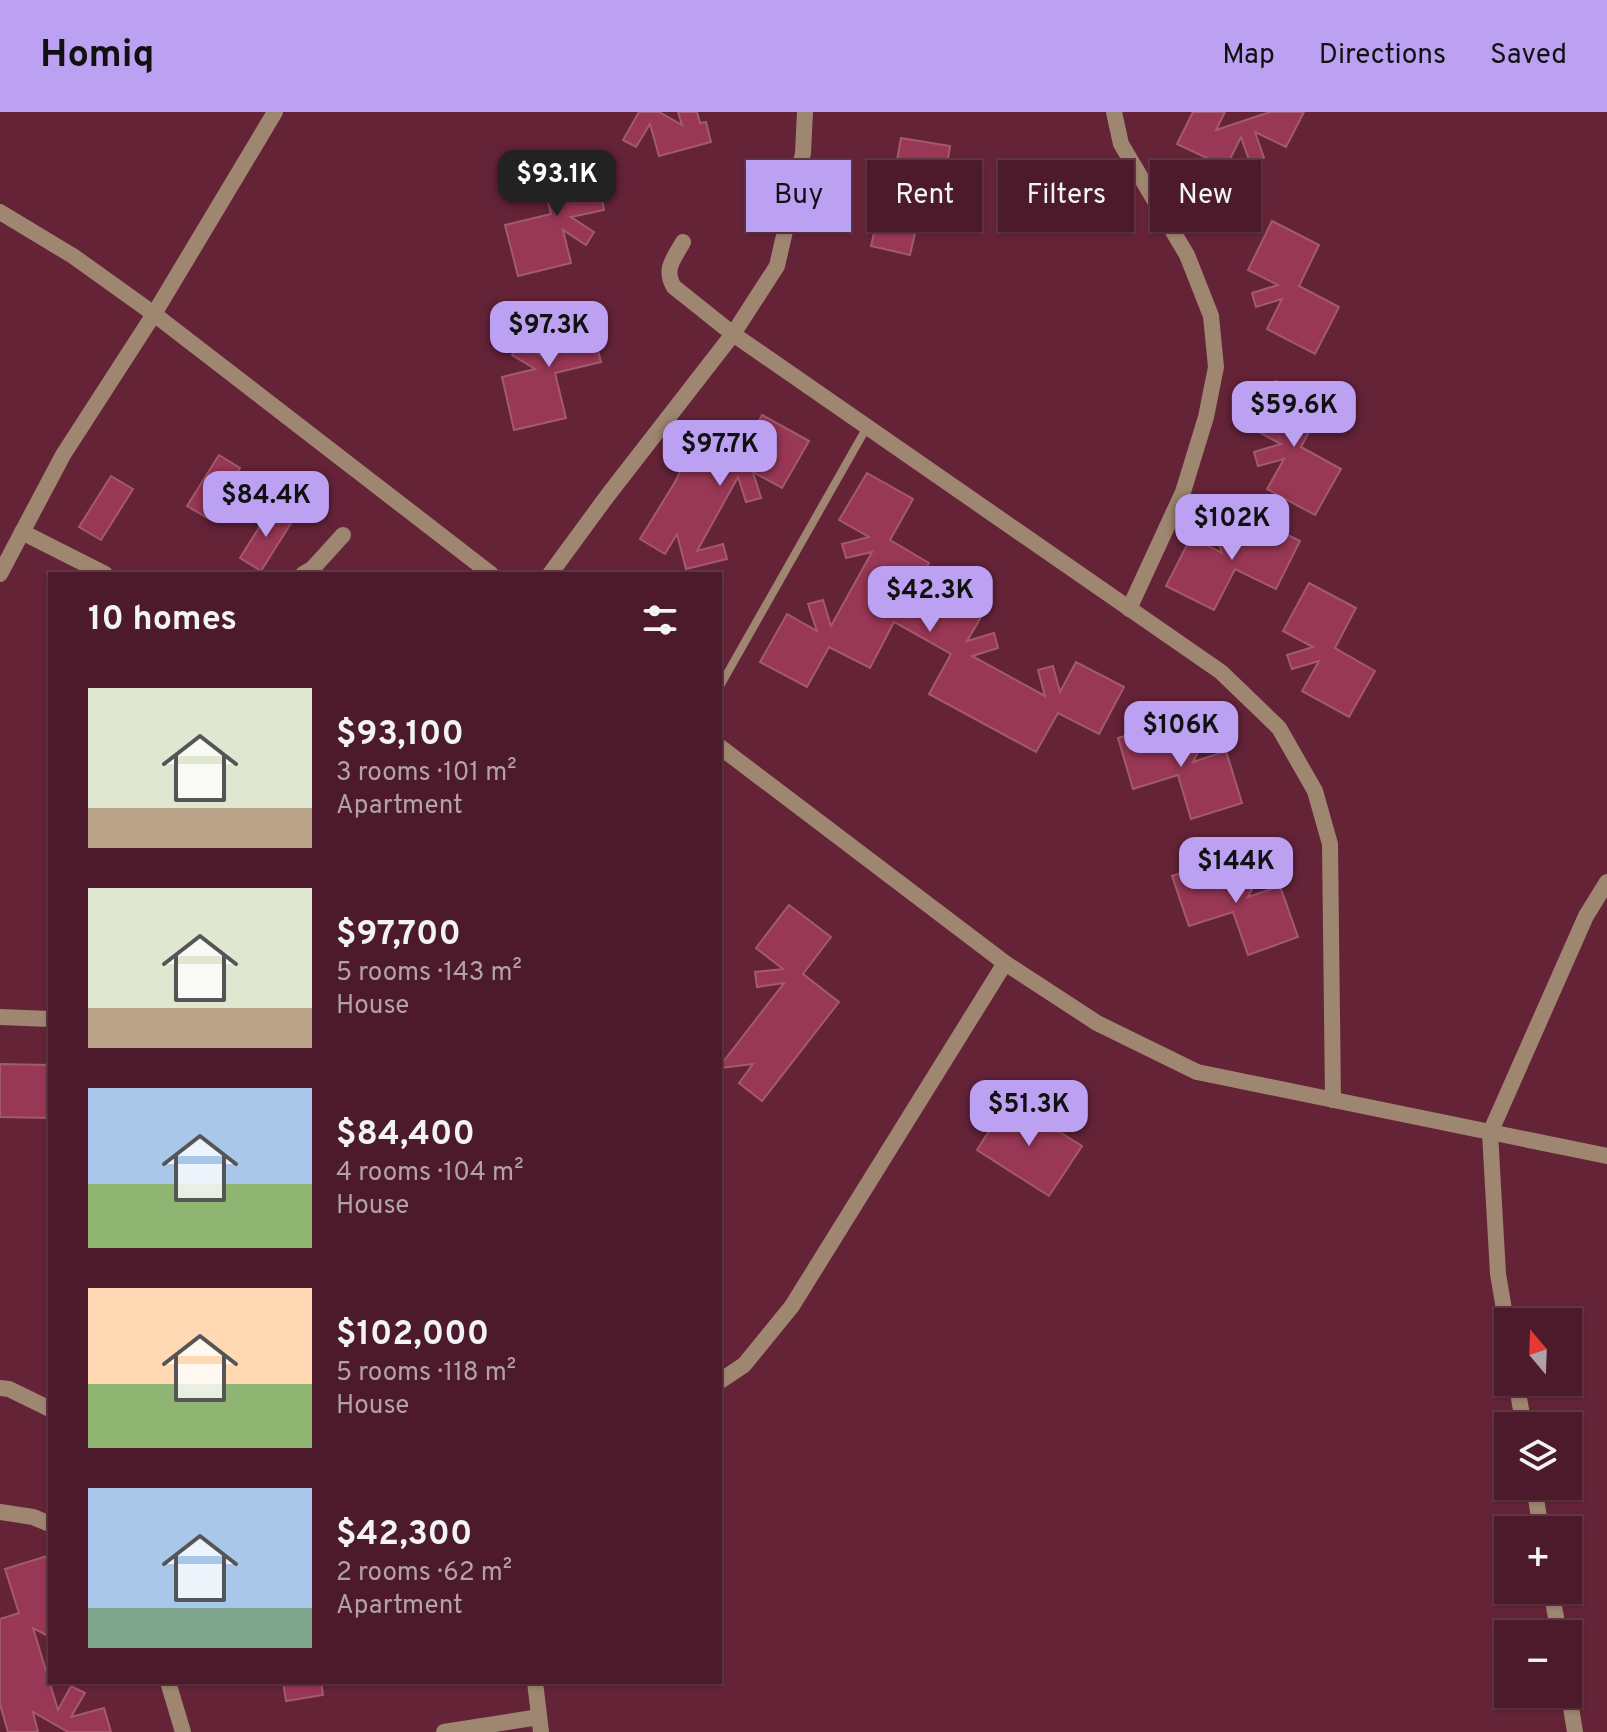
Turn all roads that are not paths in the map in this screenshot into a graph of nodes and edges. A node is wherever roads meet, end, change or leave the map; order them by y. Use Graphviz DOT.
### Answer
graph roads {
  1 [pos="275,112"];
  2 [pos="805,112"];
  3 [pos="1114,112"];
  4 [pos="0,212"];
  5 [pos="683,242"];
  6 [pos="154,314"];
  7 [pos="733,334"];
  8 [pos="867,427"];
  9 [pos="22,532"];
  10 [pos="343,535"];
  11 [pos="101,572"];
  12 [pos="306,572"];
  13 [pos="488,572"];
  14 [pos="551,572"];
  15 [pos="0,574"];
  16 [pos="1129,609"];
  17 [pos="722,682"];
  18 [pos="722,749"];
  19 [pos="1607,882"];
  20 [pos="1005,963"];
  21 [pos="0,1017"];
  22 [pos="48,1019"];
  23 [pos="1333,1100"];
  24 [pos="1490,1133"];
  25 [pos="1607,1156"];
  26 [pos="1504,1308"];
  27 [pos="722,1380"];
  28 [pos="0,1388"];
  29 [pos="48,1408"];
  30 [pos="0,1512"];
  31 [pos="48,1523"];
  32 [pos="169,1684"];
  33 [pos="535,1684"];
  34 [pos="1571,1708"];
  35 [pos="540,1725"];
  36 [pos="183,1732"];
  37 [pos="444,1732"];
  38 [pos="1575,1732"];
  1 -- 6 [label="street"];
  2 -- 7 [label="street"];
  3 -- 16 [label="street"];
  4 -- 6 [label="street"];
  5 -- 7 [label="street"];
  6 -- 9 [label="street"];
  6 -- 13 [label="street"];
  7 -- 8 [label="street"];
  7 -- 14 [label="street"];
  8 -- 16 [label="street"];
  8 -- 17 [label="lane"];
  9 -- 11 [label="street"];
  9 -- 15 [label="street"];
  10 -- 12 [label="street"];
  16 -- 23 [label="street"];
  18 -- 20 [label="street"];
  19 -- 24 [label="street"];
  20 -- 23 [label="street"];
  20 -- 27 [label="street"];
  21 -- 22 [label="street"];
  23 -- 24 [label="street"];
  24 -- 25 [label="street"];
  24 -- 26 [label="street"];
  28 -- 29 [label="street"];
  30 -- 31 [label="street"];
  32 -- 36 [label="street"];
  33 -- 35 [label="street"];
  34 -- 38 [label="street"];
  35 -- 37 [label="street"];
}
